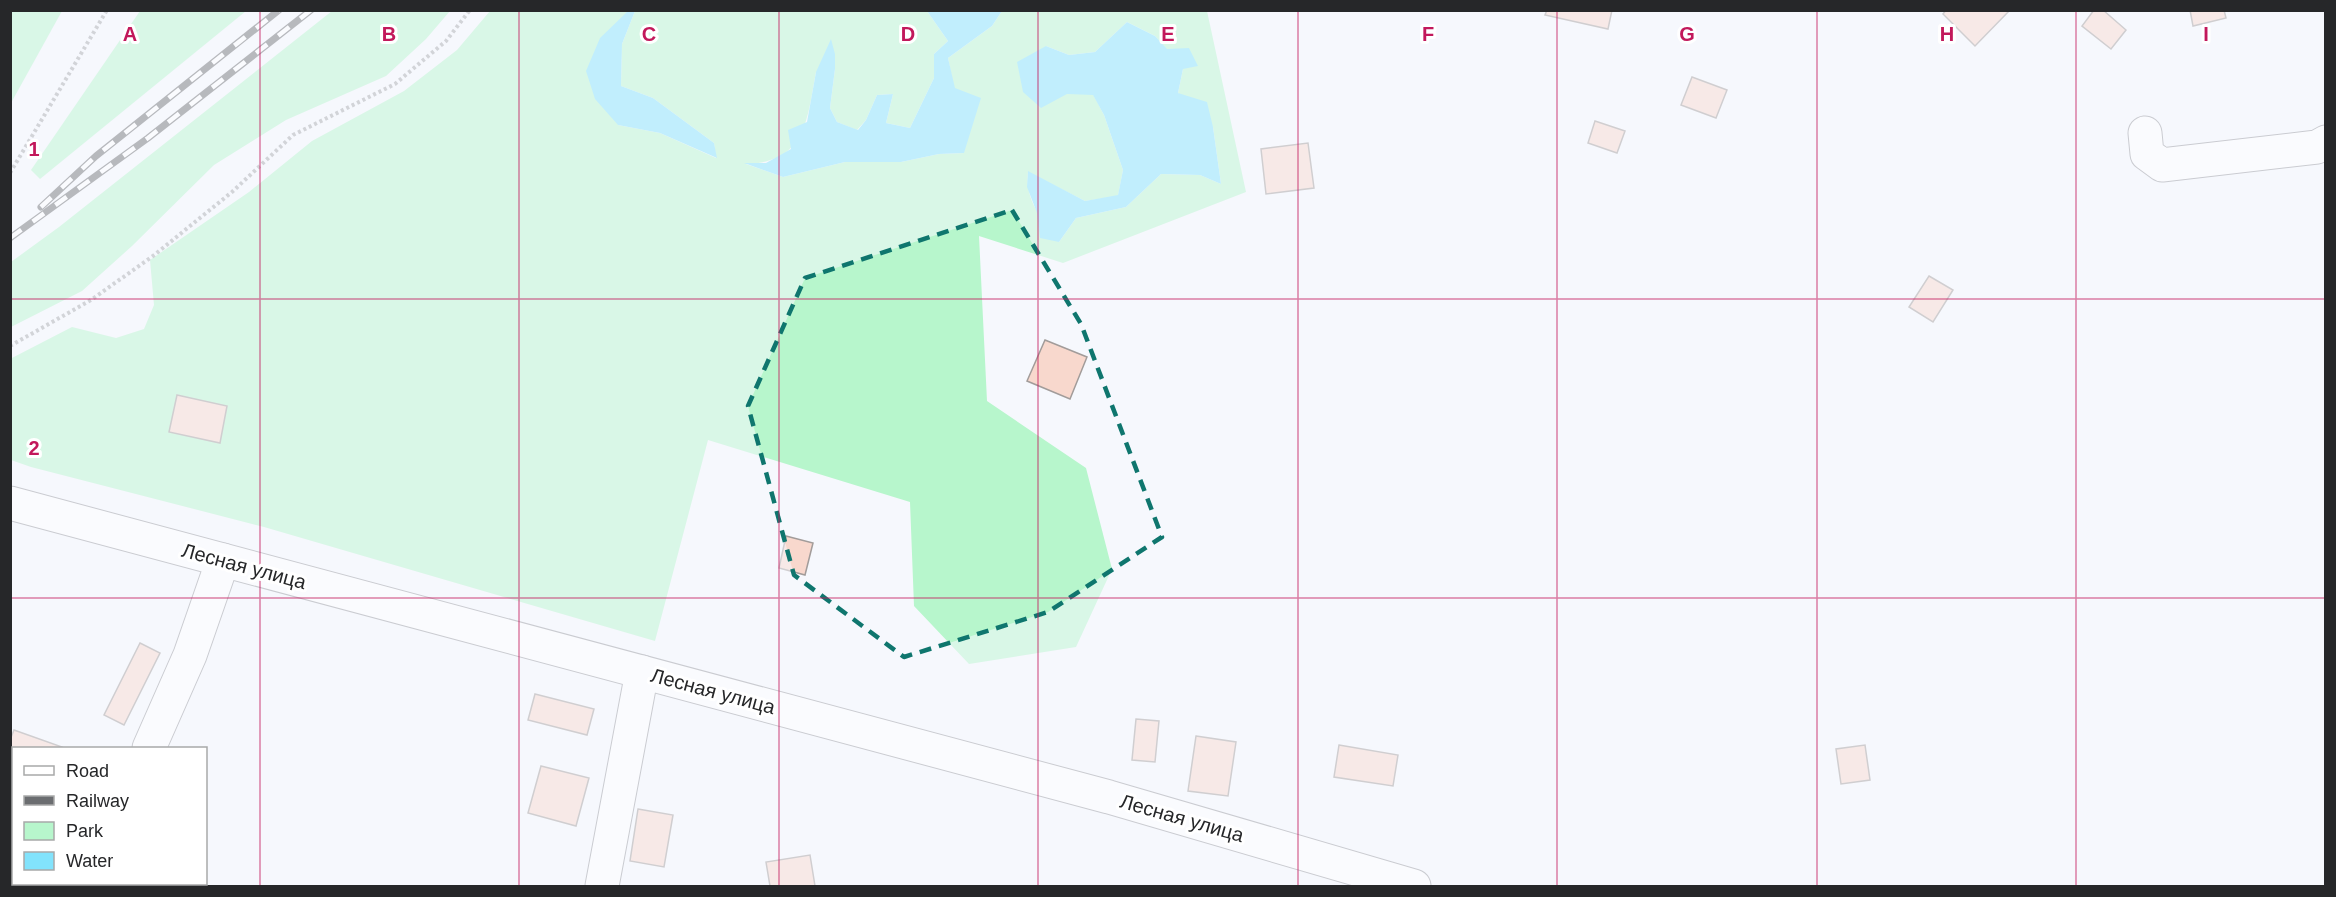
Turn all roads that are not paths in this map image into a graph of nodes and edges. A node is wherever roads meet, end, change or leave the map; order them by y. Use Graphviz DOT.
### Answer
graph roads {
  1 [pos="2145,133"];
  2 [pos="2325,142"];
  3 [pos="10,503"];
  4 [pos="223,560"];
  5 [pos="642,672"];
  6 [pos="149,747"];
  7 [pos="602,886"];
  8 [pos="1414,886"];
  1 -- 2 [label="street"];
  3 -- 4 [label="street, Лесная улица"];
  4 -- 5 [label="street, Лесная улица"];
  4 -- 6 [label="street"];
  5 -- 7 [label="street"];
  5 -- 8 [label="street, Лесная улица"];
}
